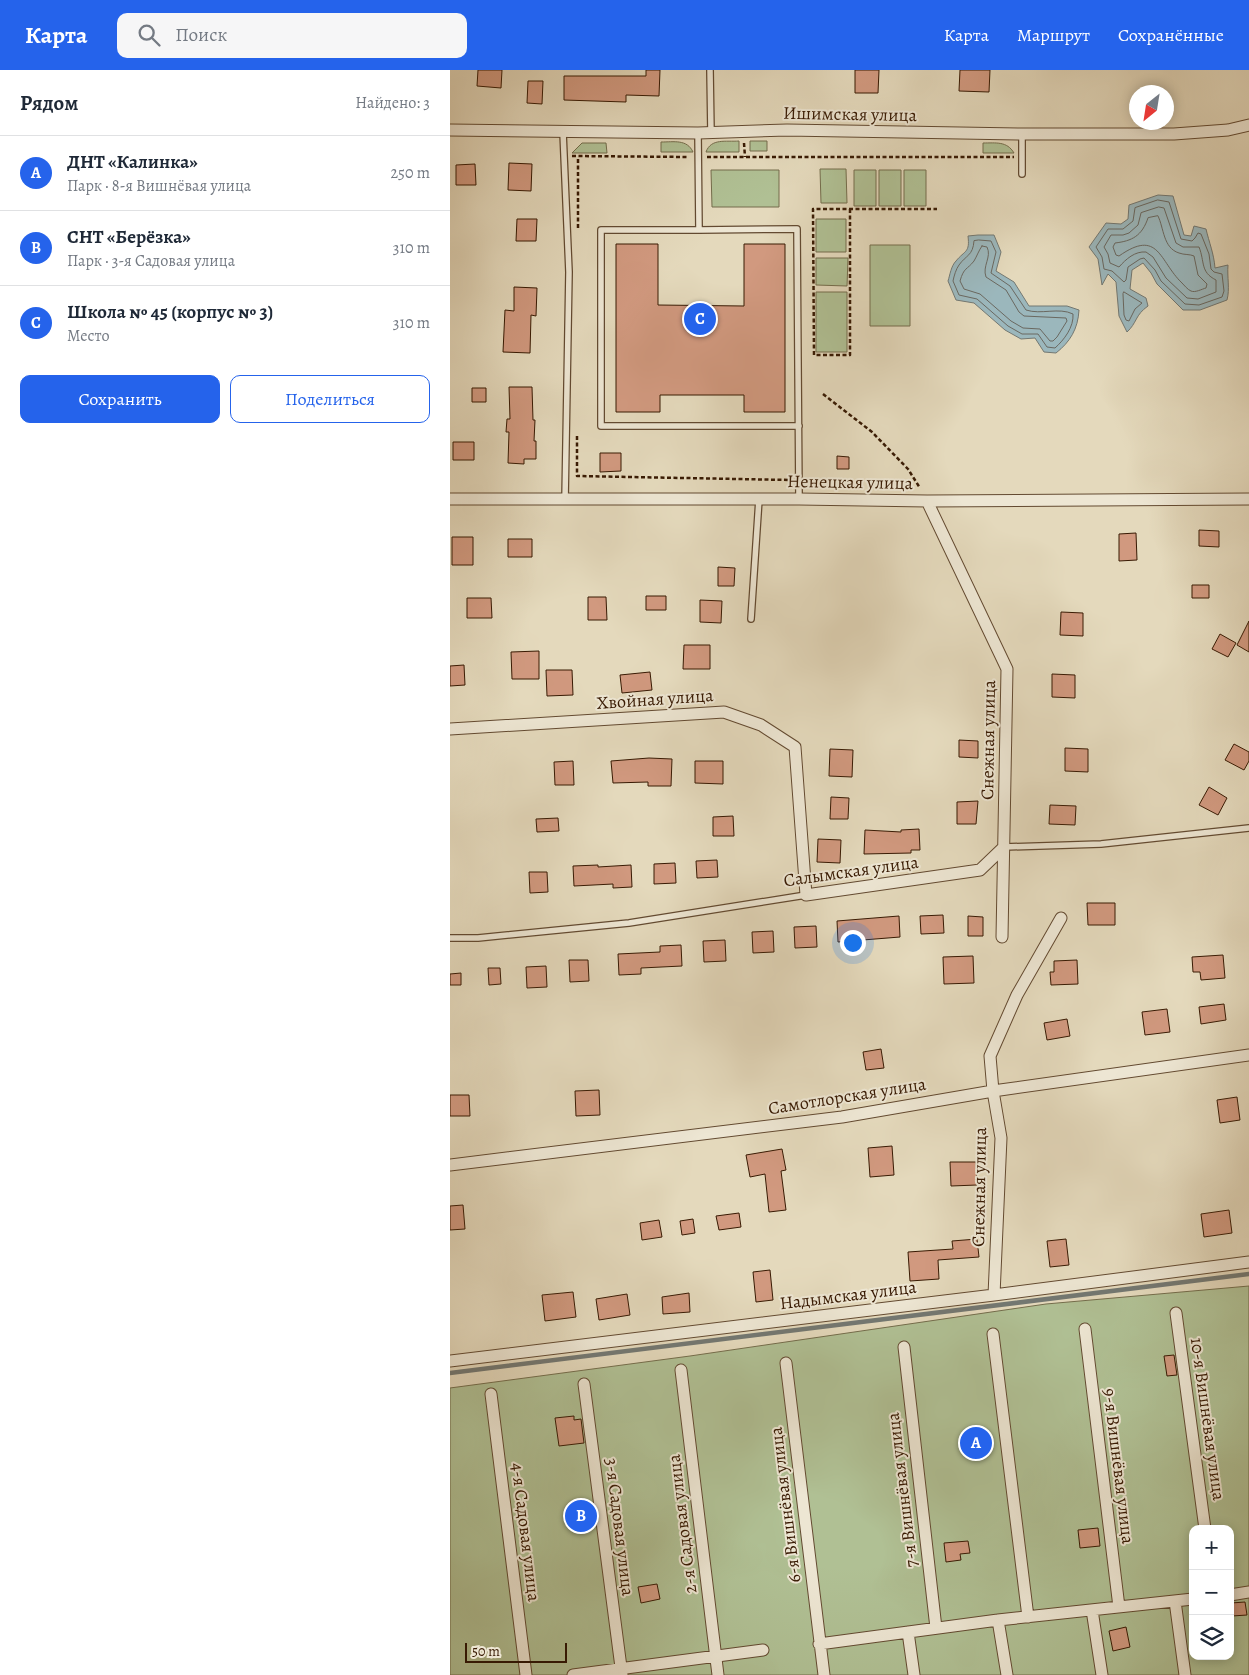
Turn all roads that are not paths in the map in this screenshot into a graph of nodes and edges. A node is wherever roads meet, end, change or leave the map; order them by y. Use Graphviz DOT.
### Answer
graph roads {
  1 [pos="710,70"];
  2 [pos="1249,125"];
  3 [pos="450,130"];
  4 [pos="563,132"];
  5 [pos="710,132"];
  6 [pos="698,133"];
  7 [pos="1022,134"];
  8 [pos="1022,174"];
  9 [pos="699,230"];
  10 [pos="799,426"];
  11 [pos="759,499"];
  12 [pos="799,499"];
  13 [pos="1249,499"];
  14 [pos="450,500"];
  15 [pos="565,500"];
  16 [pos="927,501"];
  17 [pos="751,619"];
  18 [pos="450,729"];
  19 [pos="1249,828"];
  20 [pos="1004,847"];
  21 [pos="806,895"];
  22 [pos="1061,918"];
  23 [pos="1002,937"];
  24 [pos="450,938"];
  25 [pos="1249,1054"];
  26 [pos="993,1091"];
  27 [pos="450,1164"];
  28 [pos="1249,1262"];
  29 [pos="994,1295"];
  30 [pos="1176,1313"];
  31 [pos="1085,1329"];
  32 [pos="993,1334"];
  33 [pos="904,1348"];
  34 [pos="450,1361"];
  35 [pos="786,1363"];
  36 [pos="681,1370"];
  37 [pos="584,1384"];
  38 [pos="491,1394"];
  39 [pos="1204,1525"];
  40 [pos="1249,1592"];
  41 [pos="1234,1594"];
  42 [pos="1189,1599"];
  43 [pos="1175,1601"];
  44 [pos="1119,1607"];
  45 [pos="1092,1610"];
  46 [pos="1028,1617"];
  47 [pos="998,1620"];
  48 [pos="936,1628"];
  49 [pos="908,1632"];
  50 [pos="820,1644"];
  51 [pos="762,1650"];
  52 [pos="715,1657"];
  53 [pos="621,1672"];
  54 [pos="526,1675"];
  55 [pos="573,1675"];
  56 [pos="718,1675"];
  57 [pos="824,1675"];
  58 [pos="914,1675"];
  59 [pos="1007,1675"];
  60 [pos="1102,1675"];
  61 [pos="1186,1675"];
  1 -- 5 [label="lane"];
  2 -- 7 [label="street, Ишимская улица"];
  3 -- 4 [label="street, Ишимская улица"];
  4 -- 6 [label="street, Ишимская улица"];
  4 -- 15 [label="lane"];
  5 -- 6 [label="street, Ишимская улица"];
  5 -- 7 [label="street, Ишимская улица"];
  6 -- 9 [label="lane"];
  7 -- 8 [label="lane"];
  9 -- 10 [label="lane"];
  9 -- 10 [label="lane"];
  10 -- 12 [label="lane"];
  11 -- 12 [label="street, Ненецкая улица"];
  11 -- 15 [label="street, Ненецкая улица"];
  11 -- 17 [label="lane"];
  12 -- 16 [label="street, Ненецкая улица"];
  13 -- 16 [label="street, Ненецкая улица"];
  14 -- 15 [label="street, Ненецкая улица"];
  16 -- 20 [label="street, Снежная улица"];
  18 -- 21 [label="street, Хвойная улица"];
  19 -- 20 [label="lane"];
  20 -- 21 [label="street, Салымская улица"];
  20 -- 23 [label="street, Снежная улица"];
  21 -- 24 [label="lane, Салымская улица"];
  22 -- 26 [label="street, Снежная улица"];
  25 -- 26 [label="street, Самотлорская улица"];
  26 -- 27 [label="street, Самотлорская улица"];
  26 -- 29 [label="street, Снежная улица"];
  28 -- 29 [label="street, Надымская улица"];
  29 -- 34 [label="street, Надымская улица"];
  30 -- 39 [label="street, 10-я Вишнёвая улица"];
  31 -- 44 [label="street, 9-я Вишнёвая улица"];
  32 -- 46 [label="street"];
  33 -- 48 [label="street, 7-я Вишнёвая улица"];
  35 -- 50 [label="street, 6-я Вишнёвая улица"];
  36 -- 52 [label="street, 2-я Садовая улица"];
  37 -- 53 [label="street, 3-я Садовая улица"];
  38 -- 54 [label="street, 4-я Садовая улица"];
  40 -- 41 [label="street"];
  42 -- 43 [label="street"];
  43 -- 44 [label="street"];
  43 -- 61 [label="street"];
  44 -- 45 [label="street"];
  45 -- 46 [label="street"];
  45 -- 60 [label="street"];
  46 -- 47 [label="street"];
  47 -- 48 [label="street"];
  47 -- 59 [label="street"];
  48 -- 49 [label="street"];
  49 -- 50 [label="street"];
  49 -- 58 [label="street"];
  50 -- 57 [label="street, 6-я Вишнёвая улица"];
  51 -- 52 [label="street"];
  52 -- 53 [label="street"];
  52 -- 56 [label="street, 2-я Садовая улица"];
  53 -- 55 [label="street"];
}
